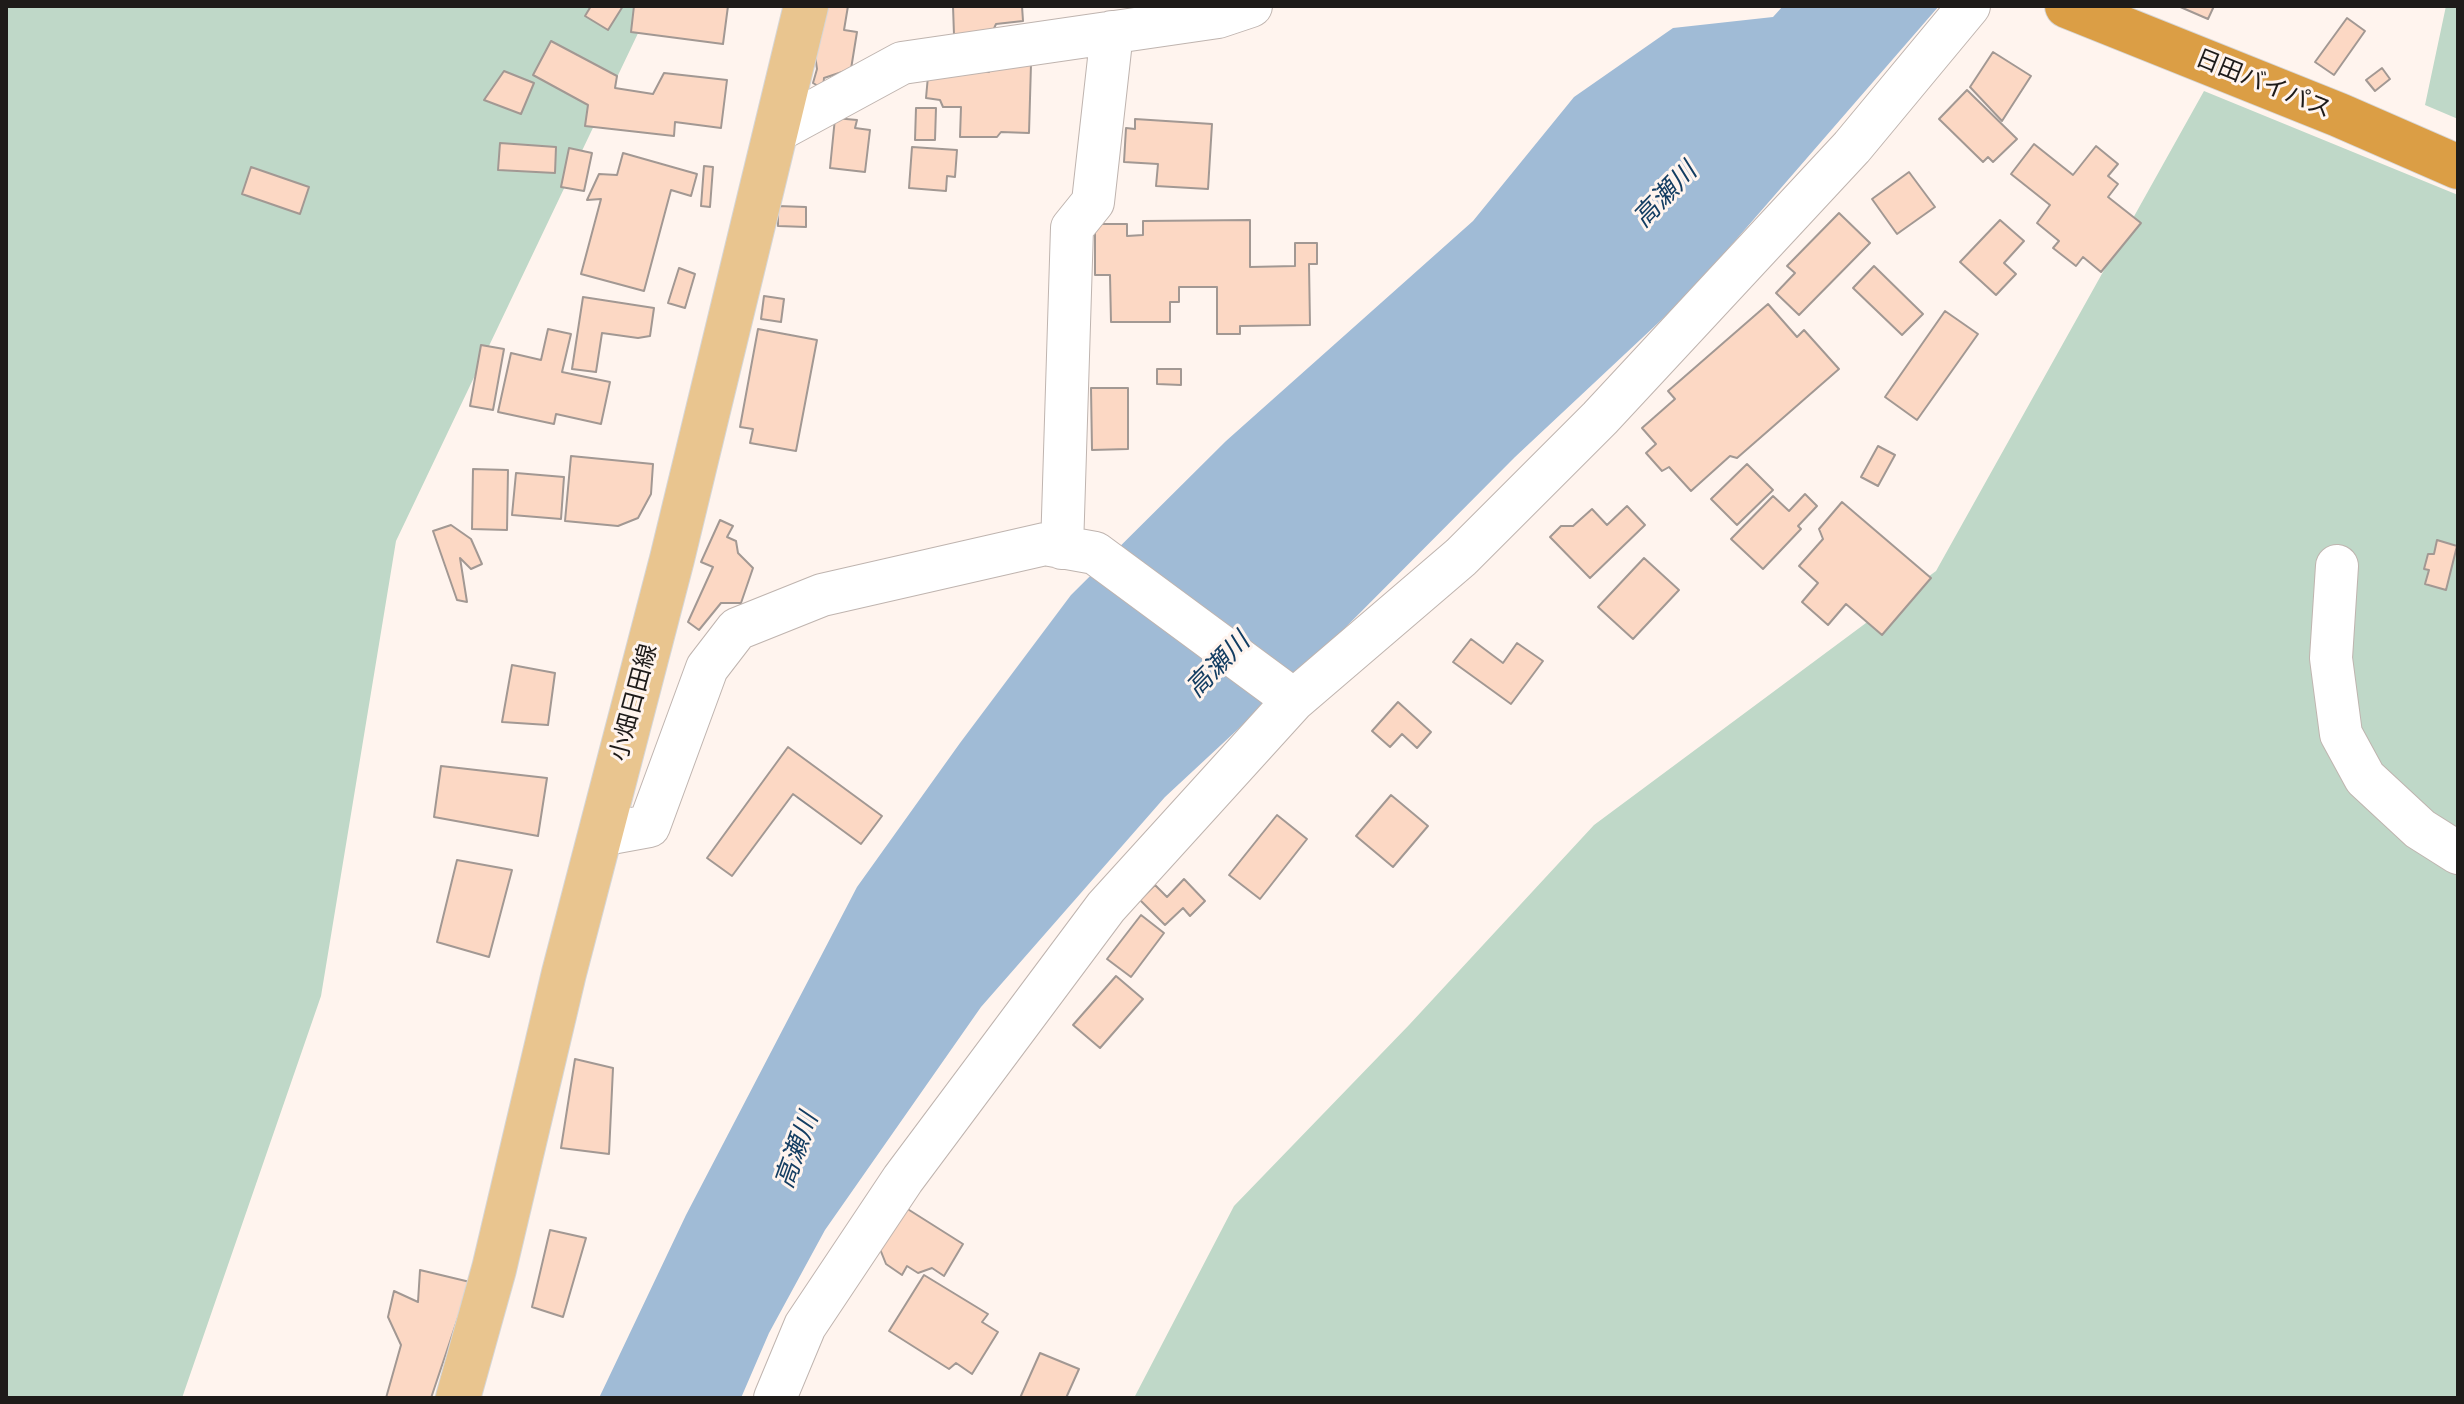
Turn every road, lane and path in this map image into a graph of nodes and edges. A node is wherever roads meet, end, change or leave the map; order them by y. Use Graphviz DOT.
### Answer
graph roads {
  1 [pos="806,6"];
  2 [pos="1251,6"];
  3 [pos="1969,6"];
  4 [pos="2067,6"];
  5 [pos="1112,32"];
  6 [pos="775,132"];
  7 [pos="2458,167"];
  8 [pos="1079,550"];
  9 [pos="2337,566"];
  10 [pos="1294,700"];
  11 [pos="600,835"];
  12 [pos="2458,853"];
  13 [pos="458,1398"];
  14 [pos="775,1398"];
  1 -- 6 [label="main road, 小畑日田線"];
  2 -- 5 [label="street"];
  3 -- 10 [label="street"];
  4 -- 7 [label="highway, 日田バイパス"];
  5 -- 6 [label="street"];
  5 -- 8 [label="street"];
  6 -- 11 [label="main road, 小畑日田線"];
  8 -- 10 [label="street"];
  8 -- 11 [label="street"];
  9 -- 12 [label="street"];
  10 -- 14 [label="street"];
  11 -- 13 [label="main road, 小畑日田線"];
}
